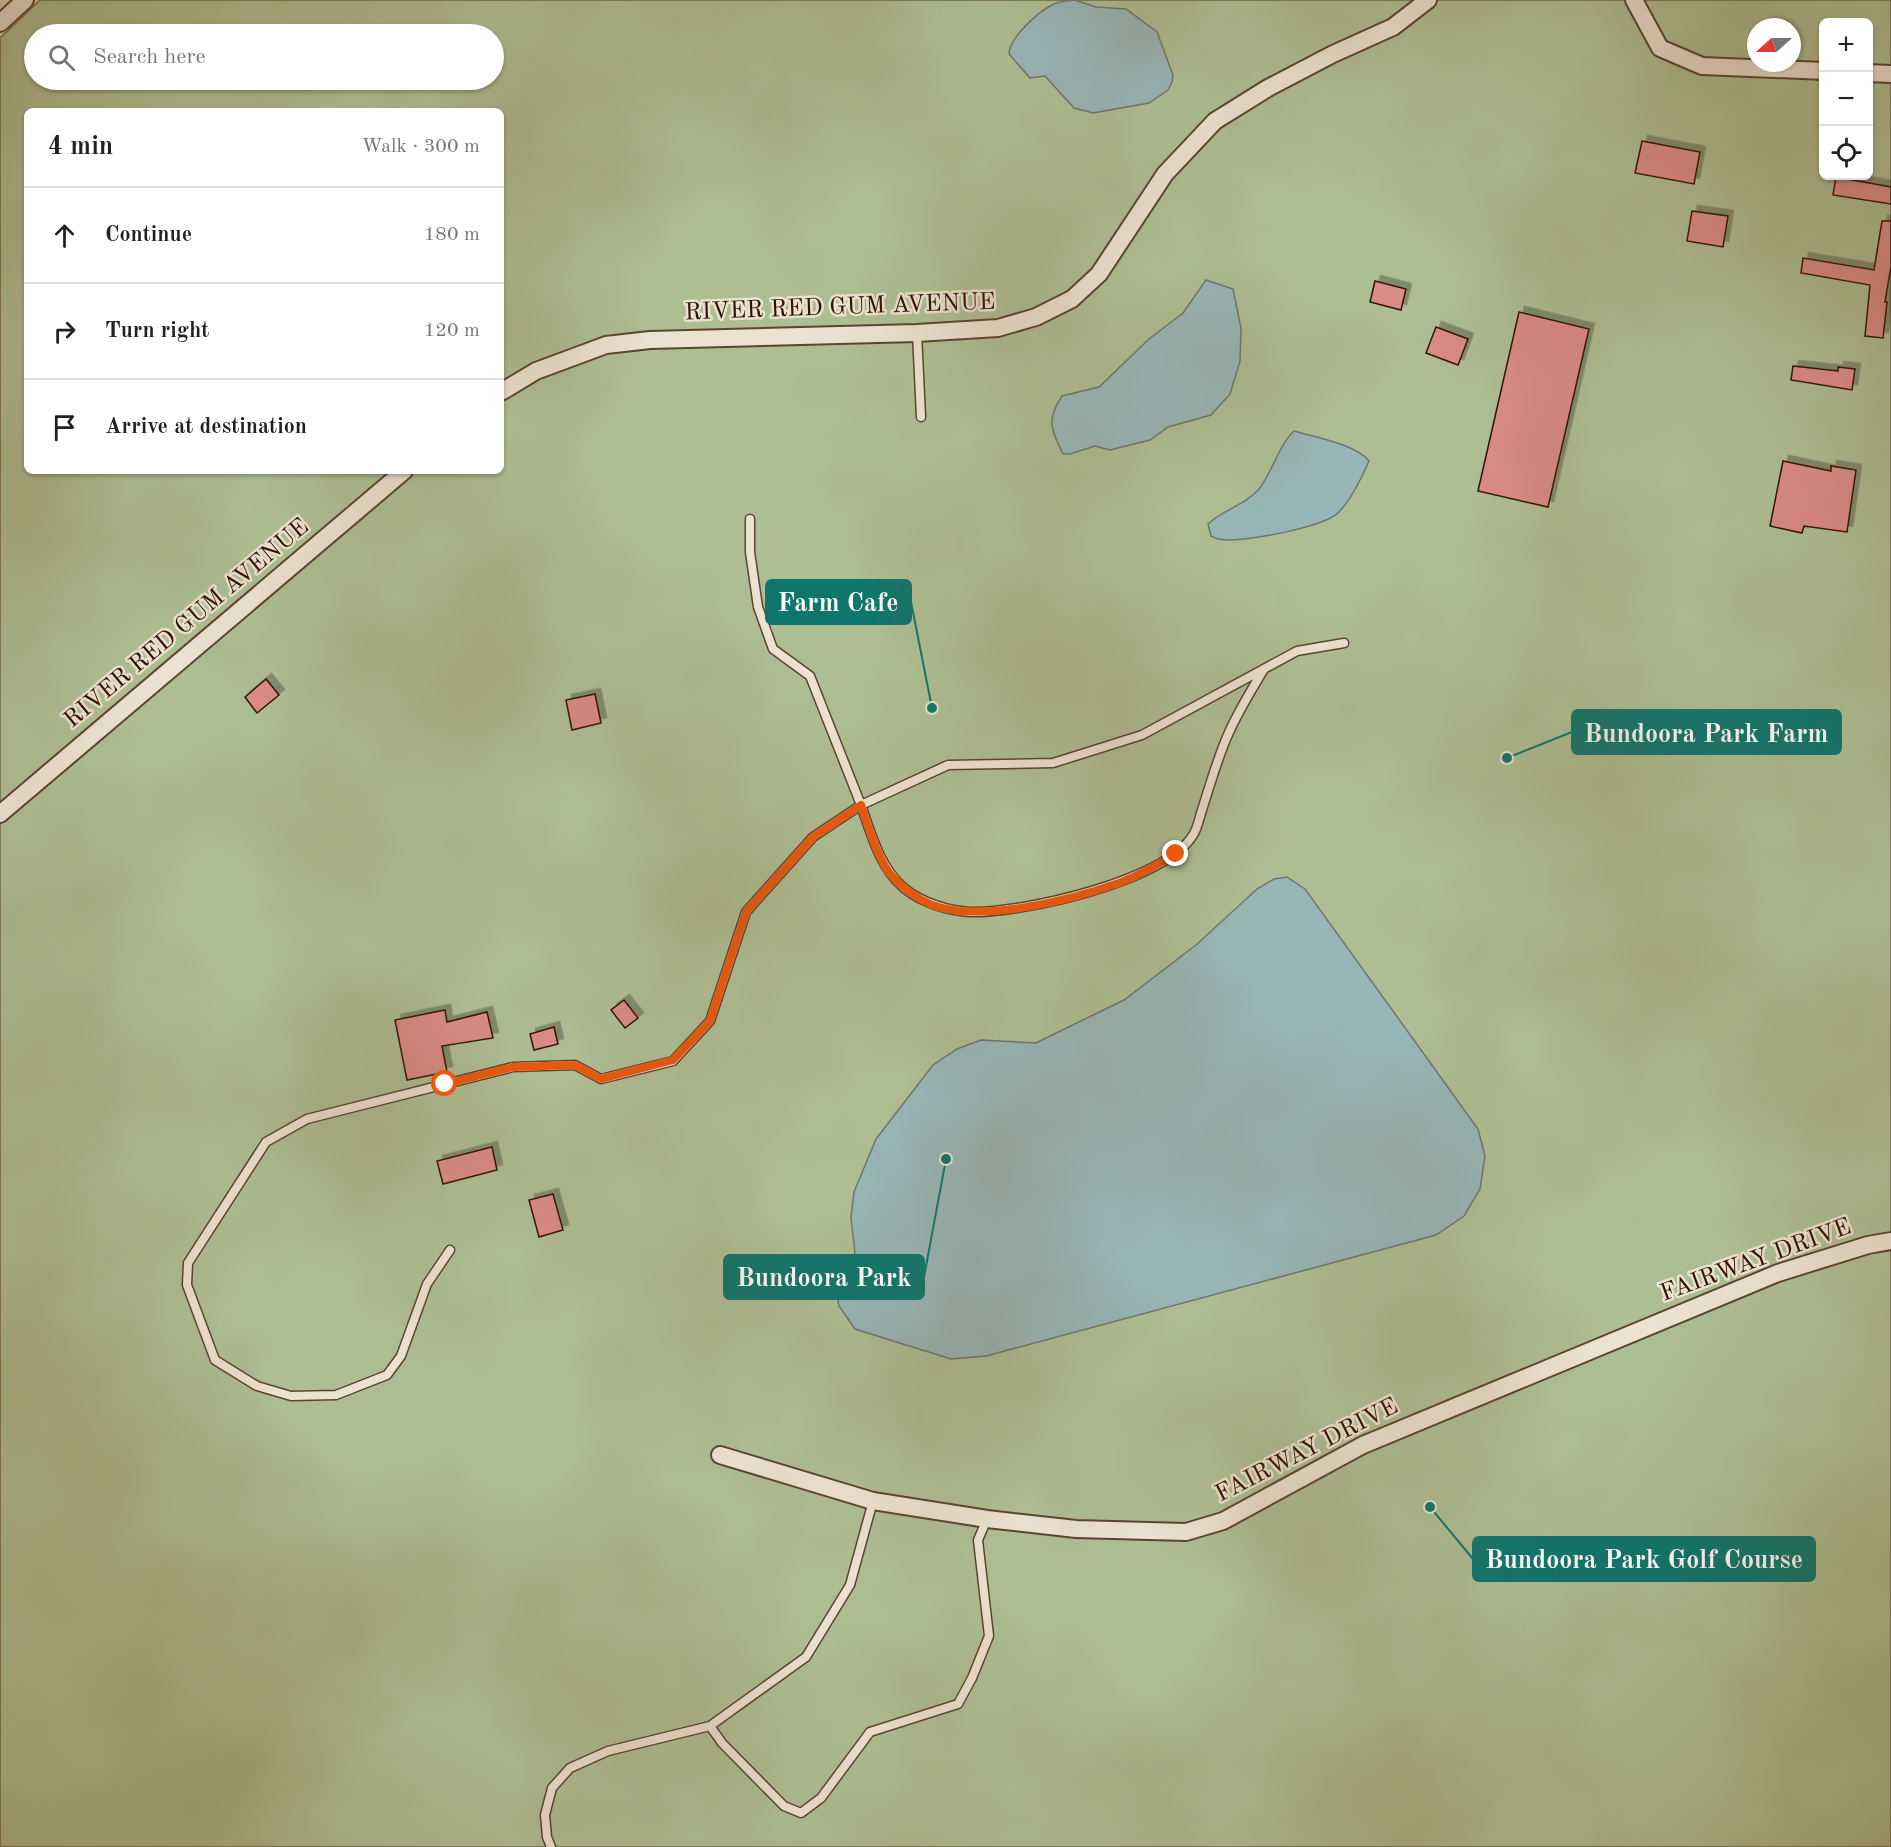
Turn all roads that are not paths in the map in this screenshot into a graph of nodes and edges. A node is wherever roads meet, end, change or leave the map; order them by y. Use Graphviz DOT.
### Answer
graph roads {
  1 [pos="25,0"];
  2 [pos="1428,0"];
  3 [pos="1634,0"];
  4 [pos="0,23"];
  5 [pos="1819,71"];
  6 [pos="1873,73"];
  7 [pos="1891,74"];
  8 [pos="917,333"];
  9 [pos="504,390"];
  10 [pos="921,417"];
  11 [pos="400,474"];
  12 [pos="750,519"];
  13 [pos="1344,643"];
  14 [pos="1264,669"];
  15 [pos="861,805"];
  16 [pos="0,814"];
  17 [pos="1891,1241"];
  18 [pos="450,1250"];
  19 [pos="720,1455"];
  20 [pos="873,1501"];
  21 [pos="987,1519"];
  22 [pos="710,1726"];
  23 [pos="551,1847"];
  1 -- 4 [label="street"];
  2 -- 8 [label="street, RIVER RED GUM AVENUE"];
  3 -- 5 [label="street"];
  6 -- 7 [label="street"];
  8 -- 9 [label="street, RIVER RED GUM AVENUE"];
  8 -- 10 [label="lane"];
  11 -- 16 [label="street, RIVER RED GUM AVENUE"];
  12 -- 15 [label="lane"];
  13 -- 14 [label="lane"];
  14 -- 15 [label="lane"];
  14 -- 15 [label="lane"];
  15 -- 18 [label="lane"];
  17 -- 21 [label="street, FAIRWAY DRIVE"];
  19 -- 20 [label="street, FAIRWAY DRIVE"];
  20 -- 21 [label="street, FAIRWAY DRIVE"];
  20 -- 22 [label="lane"];
  21 -- 22 [label="lane"];
  22 -- 23 [label="lane"];
}
